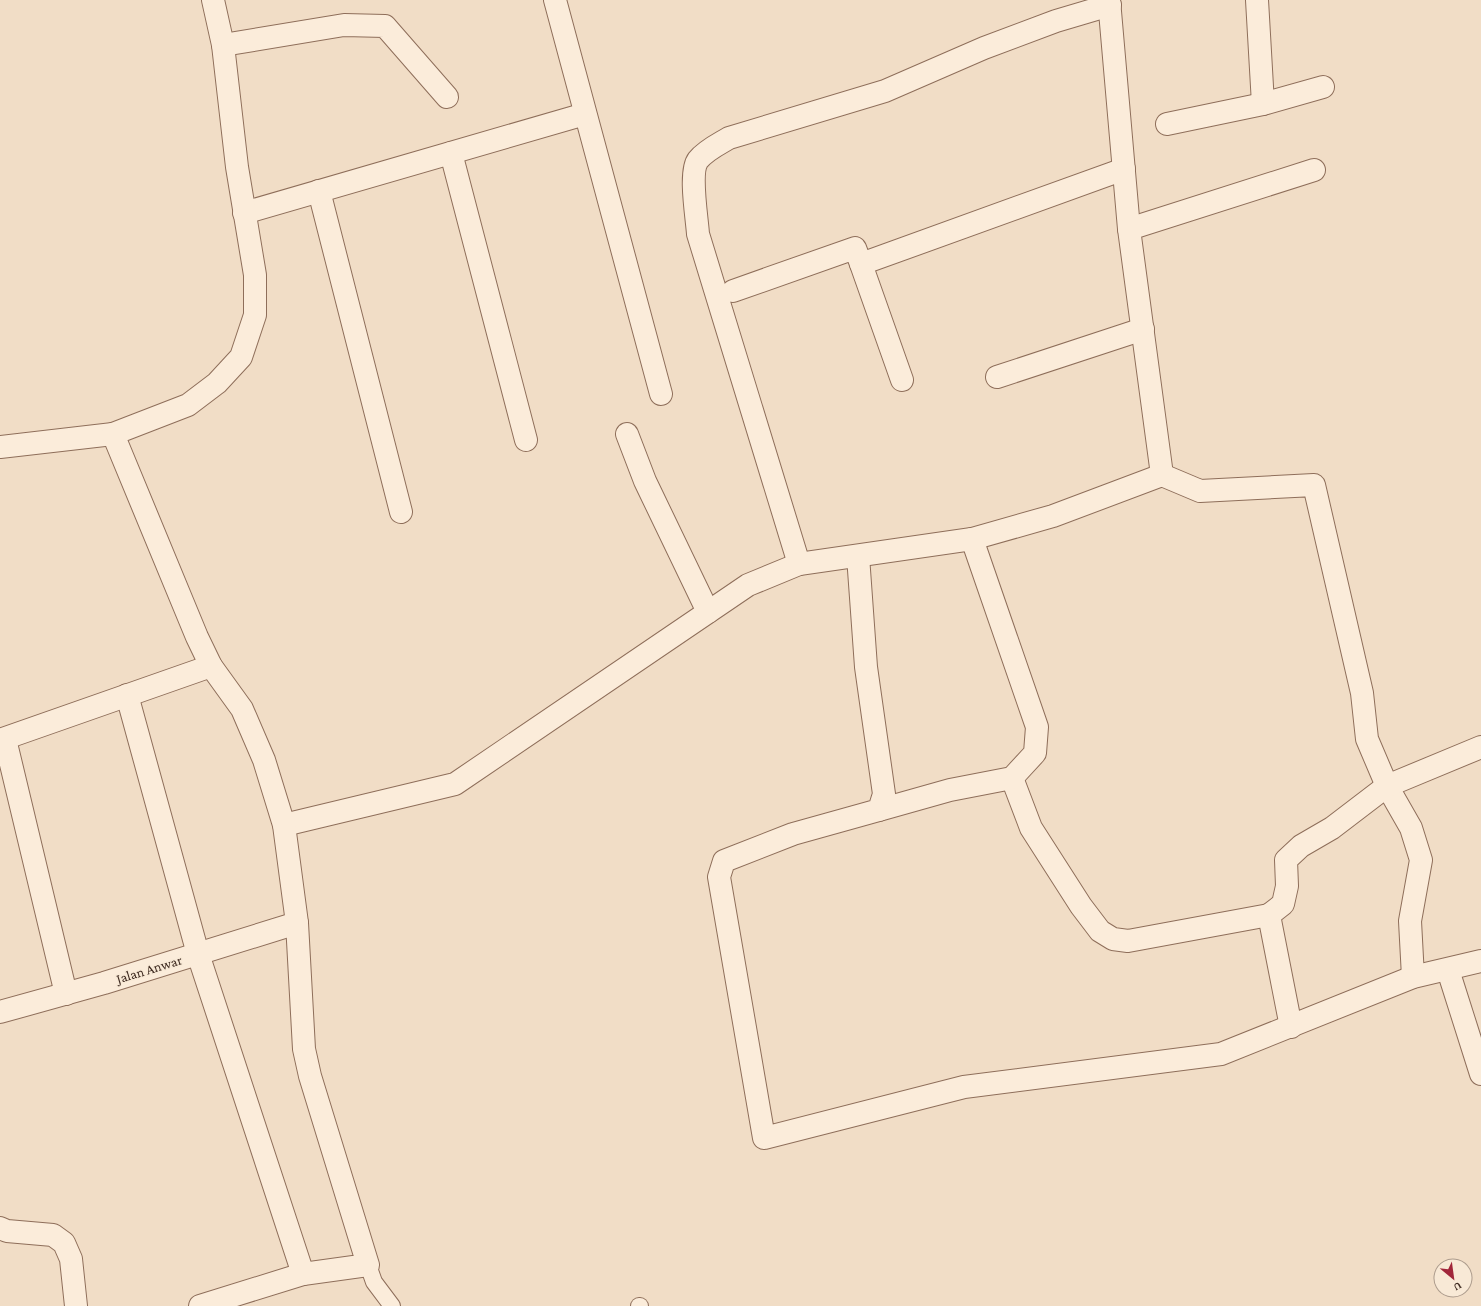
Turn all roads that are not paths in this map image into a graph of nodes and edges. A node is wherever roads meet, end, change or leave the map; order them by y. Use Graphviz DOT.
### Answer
graph roads {
  1 [pos="213,0"];
  2 [pos="554,0"];
  3 [pos="1257,0"];
  4 [pos="1110,3"];
  5 [pos="223,45"];
  6 [pos="1323,87"];
  7 [pos="447,97"];
  8 [pos="1263,104"];
  9 [pos="585,114"];
  10 [pos="1167,124"];
  11 [pos="451,153"];
  12 [pos="1124,169"];
  13 [pos="1314,170"];
  14 [pos="319,191"];
  15 [pos="244,213"];
  16 [pos="1130,229"];
  17 [pos="861,264"];
  18 [pos="733,291"];
  19 [pos="1142,329"];
  20 [pos="998,377"];
  21 [pos="902,380"];
  22 [pos="661,394"];
  23 [pos="113,434"];
  24 [pos="627,434"];
  25 [pos="526,440"];
  26 [pos="0,447"];
  27 [pos="1162,476"];
  28 [pos="400,512"];
  29 [pos="972,539"];
  30 [pos="858,556"];
  31 [pos="799,564"];
  32 [pos="708,612"];
  33 [pos="211,666"];
  34 [pos="127,695"];
  35 [pos="3,739"];
  36 [pos="1481,747"];
  37 [pos="1012,778"];
  38 [pos="1387,786"];
  39 [pos="879,810"];
  40 [pos="284,825"];
  41 [pos="1269,916"];
  42 [pos="297,923"];
  43 [pos="198,954"];
  44 [pos="1481,962"];
  45 [pos="1448,970"];
  46 [pos="1413,977"];
  47 [pos="66,994"];
  48 [pos="0,1012"];
  49 [pos="1291,1027"];
  50 [pos="1481,1074"];
  51 [pos="0,1228"];
  52 [pos="368,1265"];
  53 [pos="303,1274"];
  54 [pos="76,1306"];
  55 [pos="200,1306"];
  56 [pos="392,1306"];
  1 -- 5 [label="street"];
  2 -- 9 [label="street"];
  3 -- 8 [label="street"];
  4 -- 12 [label="street"];
  4 -- 31 [label="street"];
  5 -- 7 [label="street"];
  5 -- 15 [label="street"];
  6 -- 8 [label="street"];
  8 -- 10 [label="street"];
  9 -- 11 [label="street"];
  9 -- 22 [label="street"];
  11 -- 14 [label="street"];
  11 -- 25 [label="street"];
  12 -- 16 [label="street"];
  12 -- 17 [label="street"];
  13 -- 16 [label="street"];
  14 -- 15 [label="street"];
  14 -- 28 [label="street"];
  15 -- 23 [label="street"];
  16 -- 19 [label="street"];
  17 -- 18 [label="street"];
  17 -- 21 [label="street"];
  19 -- 20 [label="street"];
  19 -- 27 [label="street"];
  23 -- 26 [label="street"];
  23 -- 33 [label="street"];
  24 -- 32 [label="street"];
  27 -- 29 [label="street"];
  27 -- 38 [label="street"];
  29 -- 30 [label="street"];
  29 -- 37 [label="street"];
  30 -- 31 [label="street"];
  30 -- 39 [label="street"];
  31 -- 32 [label="street"];
  32 -- 40 [label="street"];
  33 -- 34 [label="street"];
  33 -- 40 [label="street"];
  34 -- 35 [label="street"];
  34 -- 43 [label="street"];
  35 -- 47 [label="street"];
  36 -- 38 [label="street"];
  37 -- 39 [label="street"];
  37 -- 41 [label="street"];
  38 -- 41 [label="street"];
  38 -- 46 [label="street"];
  39 -- 49 [label="street"];
  40 -- 42 [label="street"];
  41 -- 49 [label="street"];
  42 -- 43 [label="street, Jalan Anwar"];
  42 -- 52 [label="street"];
  43 -- 47 [label="street, Jalan Anwar"];
  43 -- 53 [label="street"];
  44 -- 45 [label="street"];
  45 -- 46 [label="street"];
  45 -- 50 [label="street"];
  46 -- 49 [label="street"];
  47 -- 48 [label="street, Jalan Anwar"];
  51 -- 54 [label="street"];
  52 -- 53 [label="street"];
  52 -- 56 [label="lane"];
  53 -- 55 [label="street"];
}
